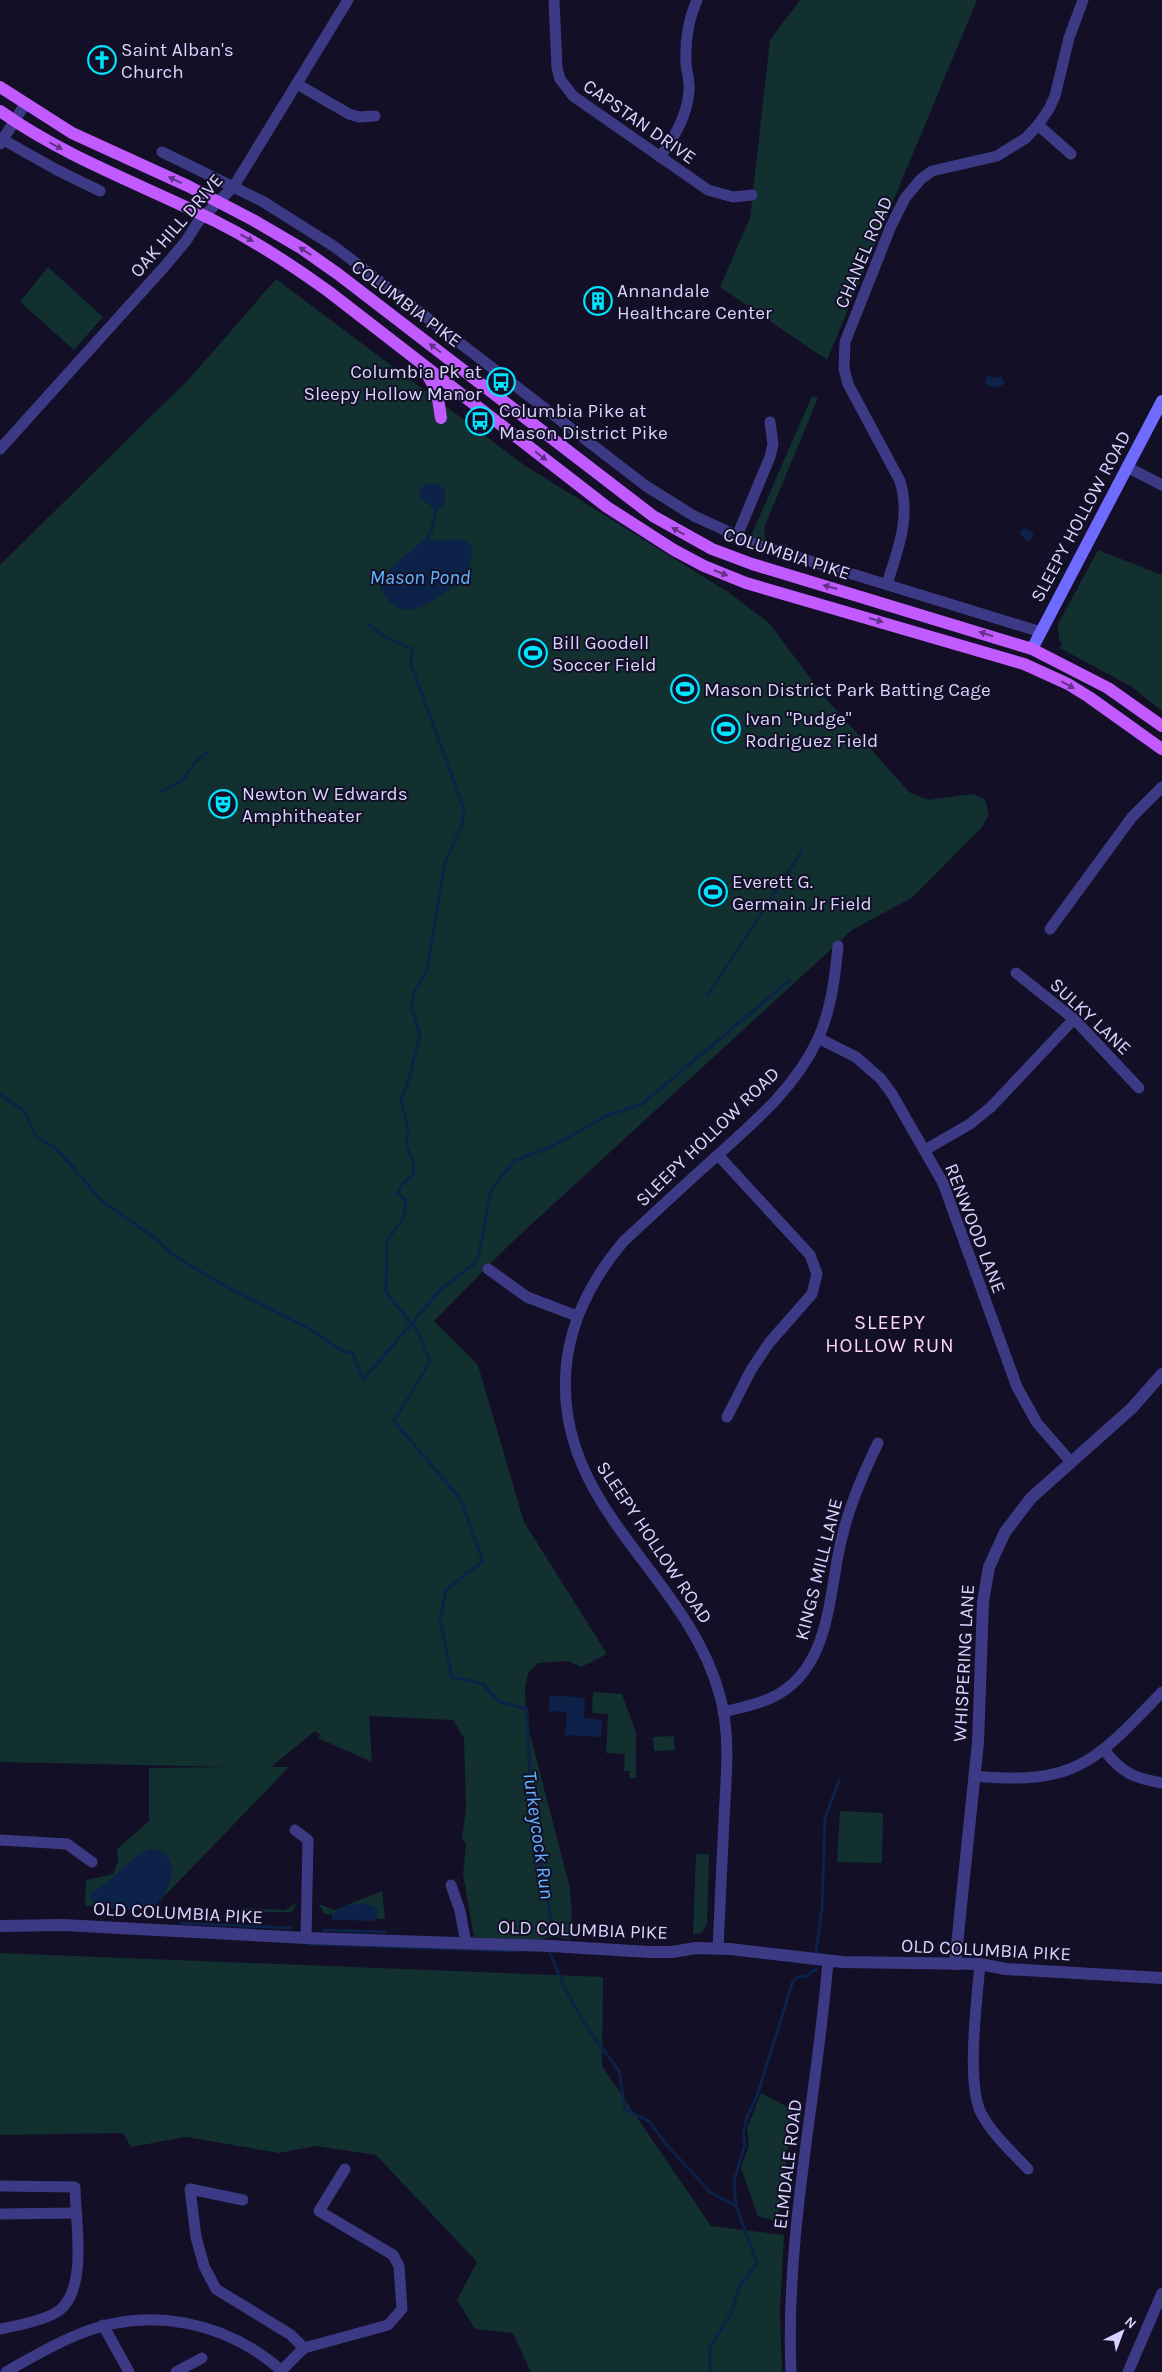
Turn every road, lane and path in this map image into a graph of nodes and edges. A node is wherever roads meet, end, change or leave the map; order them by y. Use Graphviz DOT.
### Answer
graph roads {
  1 [pos="348,0"];
  2 [pos="554,0"];
  3 [pos="697,0"];
  4 [pos="1083,0"];
  5 [pos="297,84"];
  6 [pos="0,86"];
  7 [pos="25,104"];
  8 [pos="0,111"];
  9 [pos="375,116"];
  10 [pos="14,121"];
  11 [pos="1038,125"];
  12 [pos="1,141"];
  13 [pos="162,152"];
  14 [pos="1071,154"];
  15 [pos="660,156"];
  16 [pos="234,186"];
  17 [pos="100,191"];
  18 [pos="752,196"];
  19 [pos="218,202"];
  20 [pos="203,216"];
  21 [pos="417,360"];
  22 [pos="1162,401"];
  23 [pos="441,418"];
  24 [pos="770,422"];
  25 [pos="0,449"];
  26 [pos="1127,467"];
  27 [pos="1162,485"];
  28 [pos="737,536"];
  29 [pos="887,584"];
  30 [pos="1041,632"];
  31 [pos="1032,649"];
  32 [pos="1024,664"];
  33 [pos="1162,726"];
  34 [pos="1162,749"];
  35 [pos="1162,787"];
  36 [pos="1050,929"];
  37 [pos="838,946"];
  38 [pos="1016,974"];
  39 [pos="1074,1019"];
  40 [pos="818,1038"];
  41 [pos="1139,1088"];
  42 [pos="925,1150"];
  43 [pos="718,1155"];
  44 [pos="488,1269"];
  45 [pos="577,1316"];
  46 [pos="1162,1374"];
  47 [pos="727,1417"];
  48 [pos="878,1443"];
  49 [pos="1072,1462"];
  50 [pos="1162,1692"];
  51 [pos="723,1712"];
  52 [pos="1104,1750"];
  53 [pos="975,1776"];
  54 [pos="1162,1783"];
  55 [pos="295,1830"];
  56 [pos="0,1840"];
  57 [pos="92,1862"];
  58 [pos="451,1885"];
  59 [pos="0,1926"];
  60 [pos="306,1938"];
  61 [pos="466,1943"];
  62 [pos="718,1949"];
  63 [pos="828,1961"];
  64 [pos="955,1964"];
  65 [pos="980,1964"];
  66 [pos="1162,1978"];
  67 [pos="345,2169"];
  68 [pos="1028,2169"];
  69 [pos="0,2186"];
  70 [pos="243,2200"];
  71 [pos="75,2213"];
  72 [pos="0,2214"];
  73 [pos="1162,2294"];
  74 [pos="103,2326"];
  75 [pos="0,2329"];
  76 [pos="304,2348"];
  77 [pos="202,2358"];
  78 [pos="282,2371"];
  79 [pos="6,2372"];
  80 [pos="129,2372"];
  81 [pos="176,2372"];
  82 [pos="791,2372"];
  83 [pos="1128,2372"];
  1 -- 5 [label="street, OAK HILL DRIVE"];
  2 -- 15 [label="street, CAPSTAN DRIVE"];
  3 -- 15 [label="street"];
  4 -- 11 [label="street, CHANEL ROAD"];
  5 -- 9 [label="street"];
  5 -- 16 [label="street, OAK HILL DRIVE"];
  6 -- 7 [label="main road, COLUMBIA PIKE"];
  7 -- 10 [label="street"];
  19 -- 7 [label="main road, COLUMBIA PIKE, one-way"];
  8 -- 10 [label="main road, COLUMBIA PIKE"];
  10 -- 12 [label="street"];
  10 -- 20 [label="main road, COLUMBIA PIKE, one-way"];
  11 -- 14 [label="street"];
  11 -- 29 [label="street, CHANEL ROAD"];
  12 -- 17 [label="street"];
  13 -- 16 [label="street"];
  15 -- 18 [label="street, CAPSTAN DRIVE"];
  16 -- 19 [label="street, OAK HILL DRIVE"];
  16 -- 28 [label="street"];
  19 -- 20 [label="street, OAK HILL DRIVE"];
  31 -- 19 [label="main road, COLUMBIA PIKE, one-way"];
  20 -- 21 [label="main road, COLUMBIA PIKE, one-way"];
  20 -- 25 [label="street, OAK HILL DRIVE"];
  21 -- 23 [label="main road"];
  21 -- 32 [label="main road, COLUMBIA PIKE, one-way"];
  22 -- 26 [label="main road, SLEEPY HOLLOW ROAD"];
  24 -- 28 [label="street"];
  26 -- 27 [label="street"];
  26 -- 30 [label="main road, SLEEPY HOLLOW ROAD"];
  28 -- 29 [label="street"];
  29 -- 30 [label="street"];
  30 -- 31 [label="main road, SLEEPY HOLLOW ROAD"];
  31 -- 32 [label="main road"];
  31 -- 33 [label="main road, COLUMBIA PIKE"];
  32 -- 34 [label="main road, COLUMBIA PIKE, one-way"];
  35 -- 36 [label="street"];
  37 -- 40 [label="street"];
  38 -- 39 [label="street, SULKY LANE"];
  39 -- 41 [label="street, SULKY LANE"];
  39 -- 42 [label="street"];
  40 -- 42 [label="street, RENWOOD LANE"];
  40 -- 43 [label="street, SLEEPY HOLLOW ROAD"];
  42 -- 49 [label="street, RENWOOD LANE"];
  43 -- 45 [label="street, SLEEPY HOLLOW ROAD"];
  43 -- 47 [label="street"];
  44 -- 45 [label="street"];
  45 -- 51 [label="street, SLEEPY HOLLOW ROAD"];
  46 -- 49 [label="street, WHISPERING LANE"];
  48 -- 51 [label="street, KINGS MILL LANE"];
  49 -- 53 [label="street, WHISPERING LANE"];
  50 -- 52 [label="street"];
  51 -- 62 [label="street, SLEEPY HOLLOW ROAD"];
  52 -- 53 [label="street"];
  52 -- 54 [label="street"];
  53 -- 64 [label="street, WHISPERING LANE"];
  55 -- 60 [label="street"];
  56 -- 57 [label="street"];
  58 -- 61 [label="street"];
  59 -- 60 [label="street, OLD COLUMBIA PIKE"];
  60 -- 61 [label="street, OLD COLUMBIA PIKE"];
  61 -- 62 [label="street, OLD COLUMBIA PIKE"];
  62 -- 63 [label="street, OLD COLUMBIA PIKE"];
  63 -- 64 [label="street, OLD COLUMBIA PIKE"];
  63 -- 82 [label="street, ELMDALE ROAD"];
  64 -- 65 [label="street, OLD COLUMBIA PIKE"];
  65 -- 66 [label="street, OLD COLUMBIA PIKE"];
  65 -- 68 [label="street"];
  67 -- 76 [label="street"];
  69 -- 71 [label="street"];
  70 -- 76 [label="street"];
  71 -- 72 [label="street"];
  71 -- 75 [label="street"];
  73 -- 83 [label="street"];
  74 -- 78 [label="street"];
  74 -- 79 [label="street"];
  74 -- 80 [label="street"];
  76 -- 78 [label="street"];
  77 -- 81 [label="street"];
}
